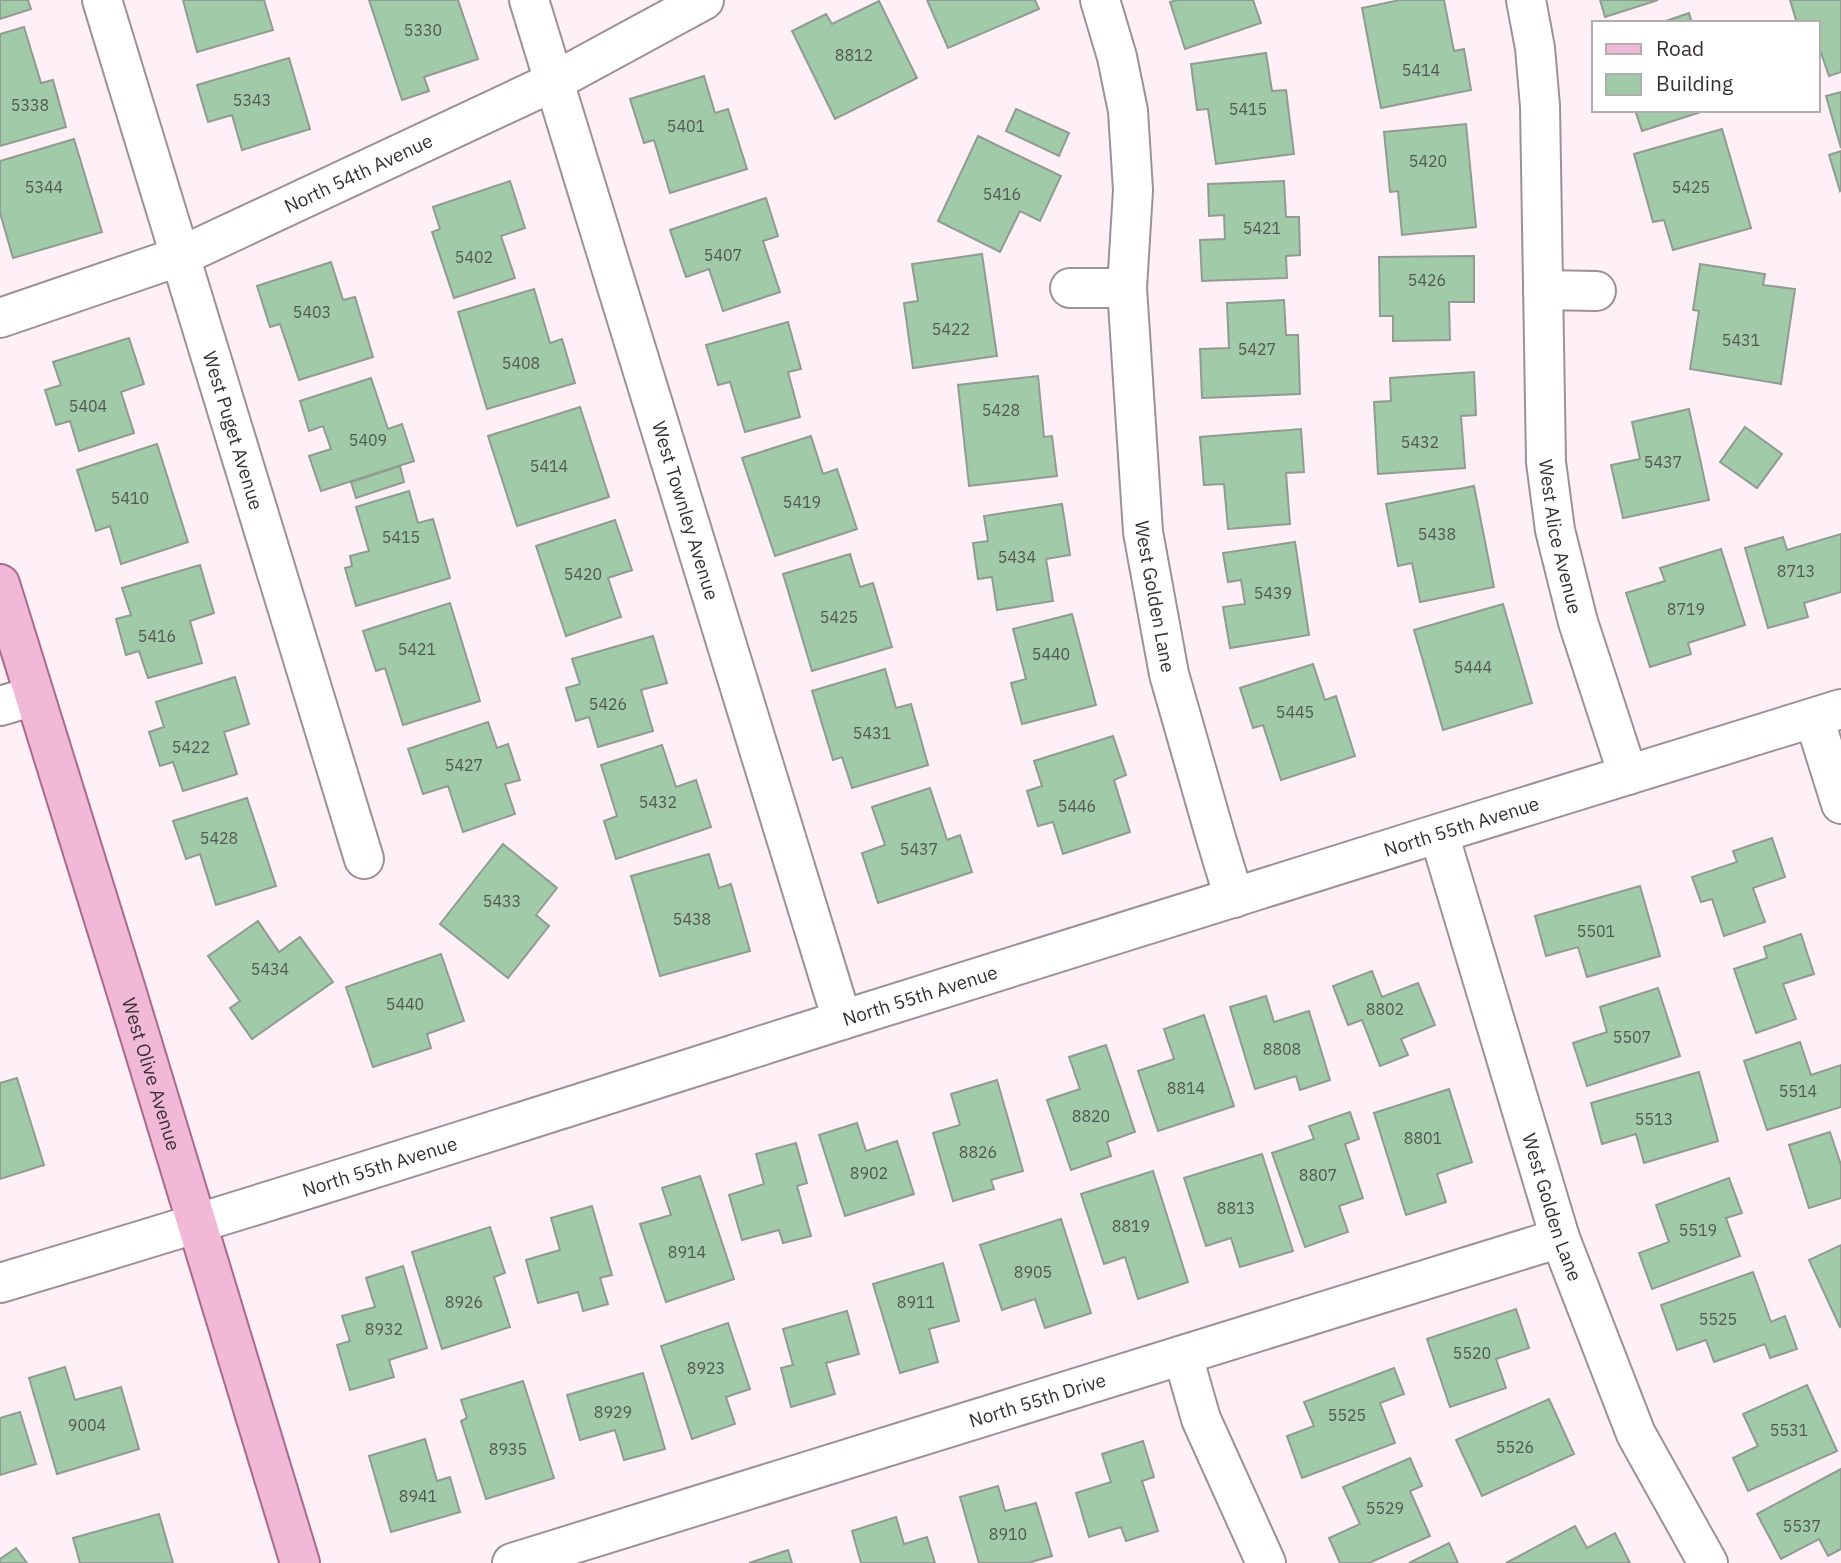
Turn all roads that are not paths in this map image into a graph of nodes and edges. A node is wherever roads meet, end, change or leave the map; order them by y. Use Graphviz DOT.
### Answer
graph roads {
  1 [pos="102,0"];
  2 [pos="529,0"];
  3 [pos="704,0"];
  4 [pos="1100,0"];
  5 [pos="1526,0"];
  6 [pos="553,82"];
  7 [pos="181,256"];
  8 [pos="1070,288"];
  9 [pos="1127,288"];
  10 [pos="1543,290"];
  11 [pos="1596,291"];
  12 [pos="0,318"];
  13 [pos="0,584"];
  14 [pos="17,701"];
  15 [pos="1827,713"];
  16 [pos="1628,775"];
  17 [pos="1841,804"];
  18 [pos="1439,834"];
  19 [pos="364,859"];
  20 [pos="1234,898"];
  21 [pos="842,1020"];
  22 [pos="197,1223"];
  23 [pos="1560,1238"];
  24 [pos="0,1283"];
  25 [pos="1183,1356"];
  26 [pos="300,1563"];
  27 [pos="512,1563"];
  28 [pos="1266,1563"];
  29 [pos="1708,1563"];
  1 -- 7 [label="street, West Puget Avenue"];
  2 -- 6 [label="street, West Townley Avenue"];
  3 -- 6 [label="street, North 54th Avenue"];
  4 -- 9 [label="street, West Golden Lane"];
  5 -- 10 [label="street, West Alice Avenue"];
  6 -- 7 [label="street, North 54th Avenue"];
  6 -- 21 [label="street, West Townley Avenue"];
  7 -- 12 [label="street, North 54th Avenue"];
  7 -- 19 [label="street, West Puget Avenue"];
  8 -- 9 [label="street"];
  9 -- 20 [label="street, West Golden Lane"];
  10 -- 11 [label="street"];
  10 -- 16 [label="street, West Alice Avenue"];
  13 -- 14 [label="main road, West Olive Avenue"];
  14 -- 22 [label="main road, West Olive Avenue"];
  15 -- 16 [label="street, North 55th Avenue"];
  15 -- 17 [label="street"];
  16 -- 18 [label="street, North 55th Avenue"];
  18 -- 20 [label="street, North 55th Avenue"];
  18 -- 23 [label="street, West Golden Lane"];
  20 -- 21 [label="street, North 55th Avenue"];
  21 -- 22 [label="street, North 55th Avenue"];
  22 -- 24 [label="street, North 55th Avenue"];
  22 -- 26 [label="main road, West Olive Avenue"];
  23 -- 25 [label="street, North 55th Drive"];
  23 -- 29 [label="street, West Golden Lane"];
  25 -- 27 [label="street, North 55th Drive"];
  25 -- 28 [label="street"];
}
